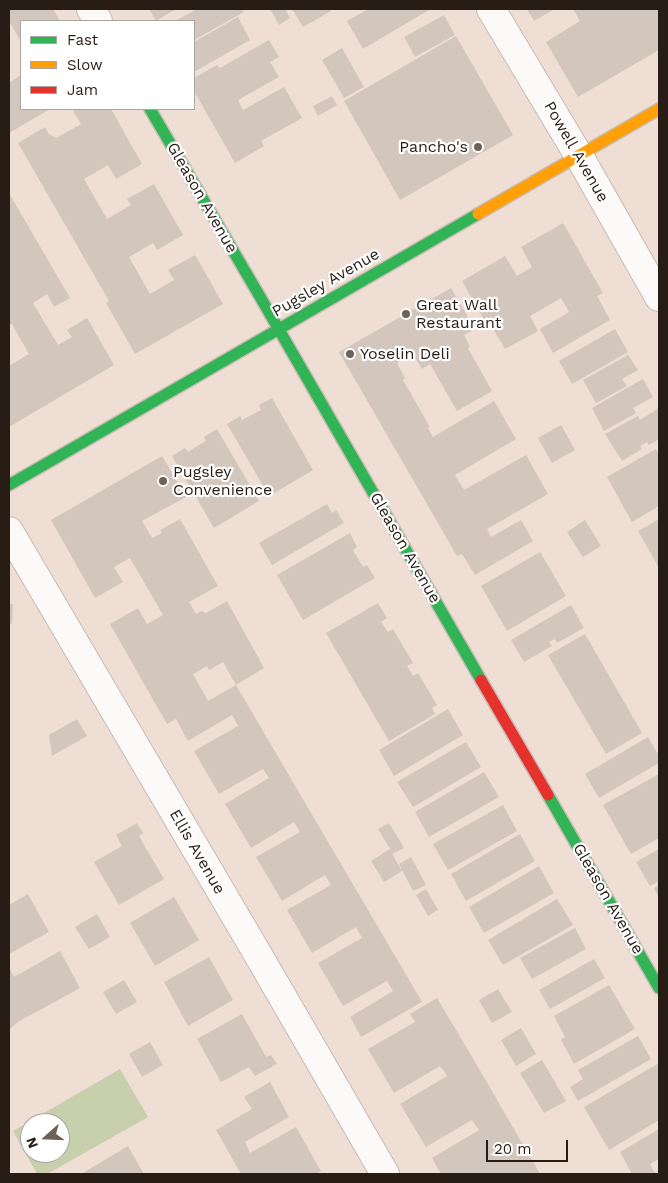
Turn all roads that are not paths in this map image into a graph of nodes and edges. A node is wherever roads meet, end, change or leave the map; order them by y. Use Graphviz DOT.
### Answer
graph roads {
  1 [pos="91,9"];
  2 [pos="491,9"];
  3 [pos="97,20"];
  4 [pos="659,109"];
  5 [pos="151,110"];
  6 [pos="580,156"];
  7 [pos="659,297"];
  8 [pos="278,329"];
  9 [pos="9,485"];
  10 [pos="9,530"];
  11 [pos="659,988"];
  12 [pos="385,1174"];
  1 -- 3 [label="street"];
  2 -- 6 [label="street, Powell Avenue"];
  4 -- 6 [label="street, Pugsley Avenue"];
  5 -- 8 [label="street, Gleason Avenue"];
  6 -- 7 [label="street, Powell Avenue"];
  6 -- 8 [label="street, Pugsley Avenue"];
  8 -- 9 [label="street, Pugsley Avenue"];
  8 -- 11 [label="street, Gleason Avenue"];
  10 -- 12 [label="street, Ellis Avenue"];
}
